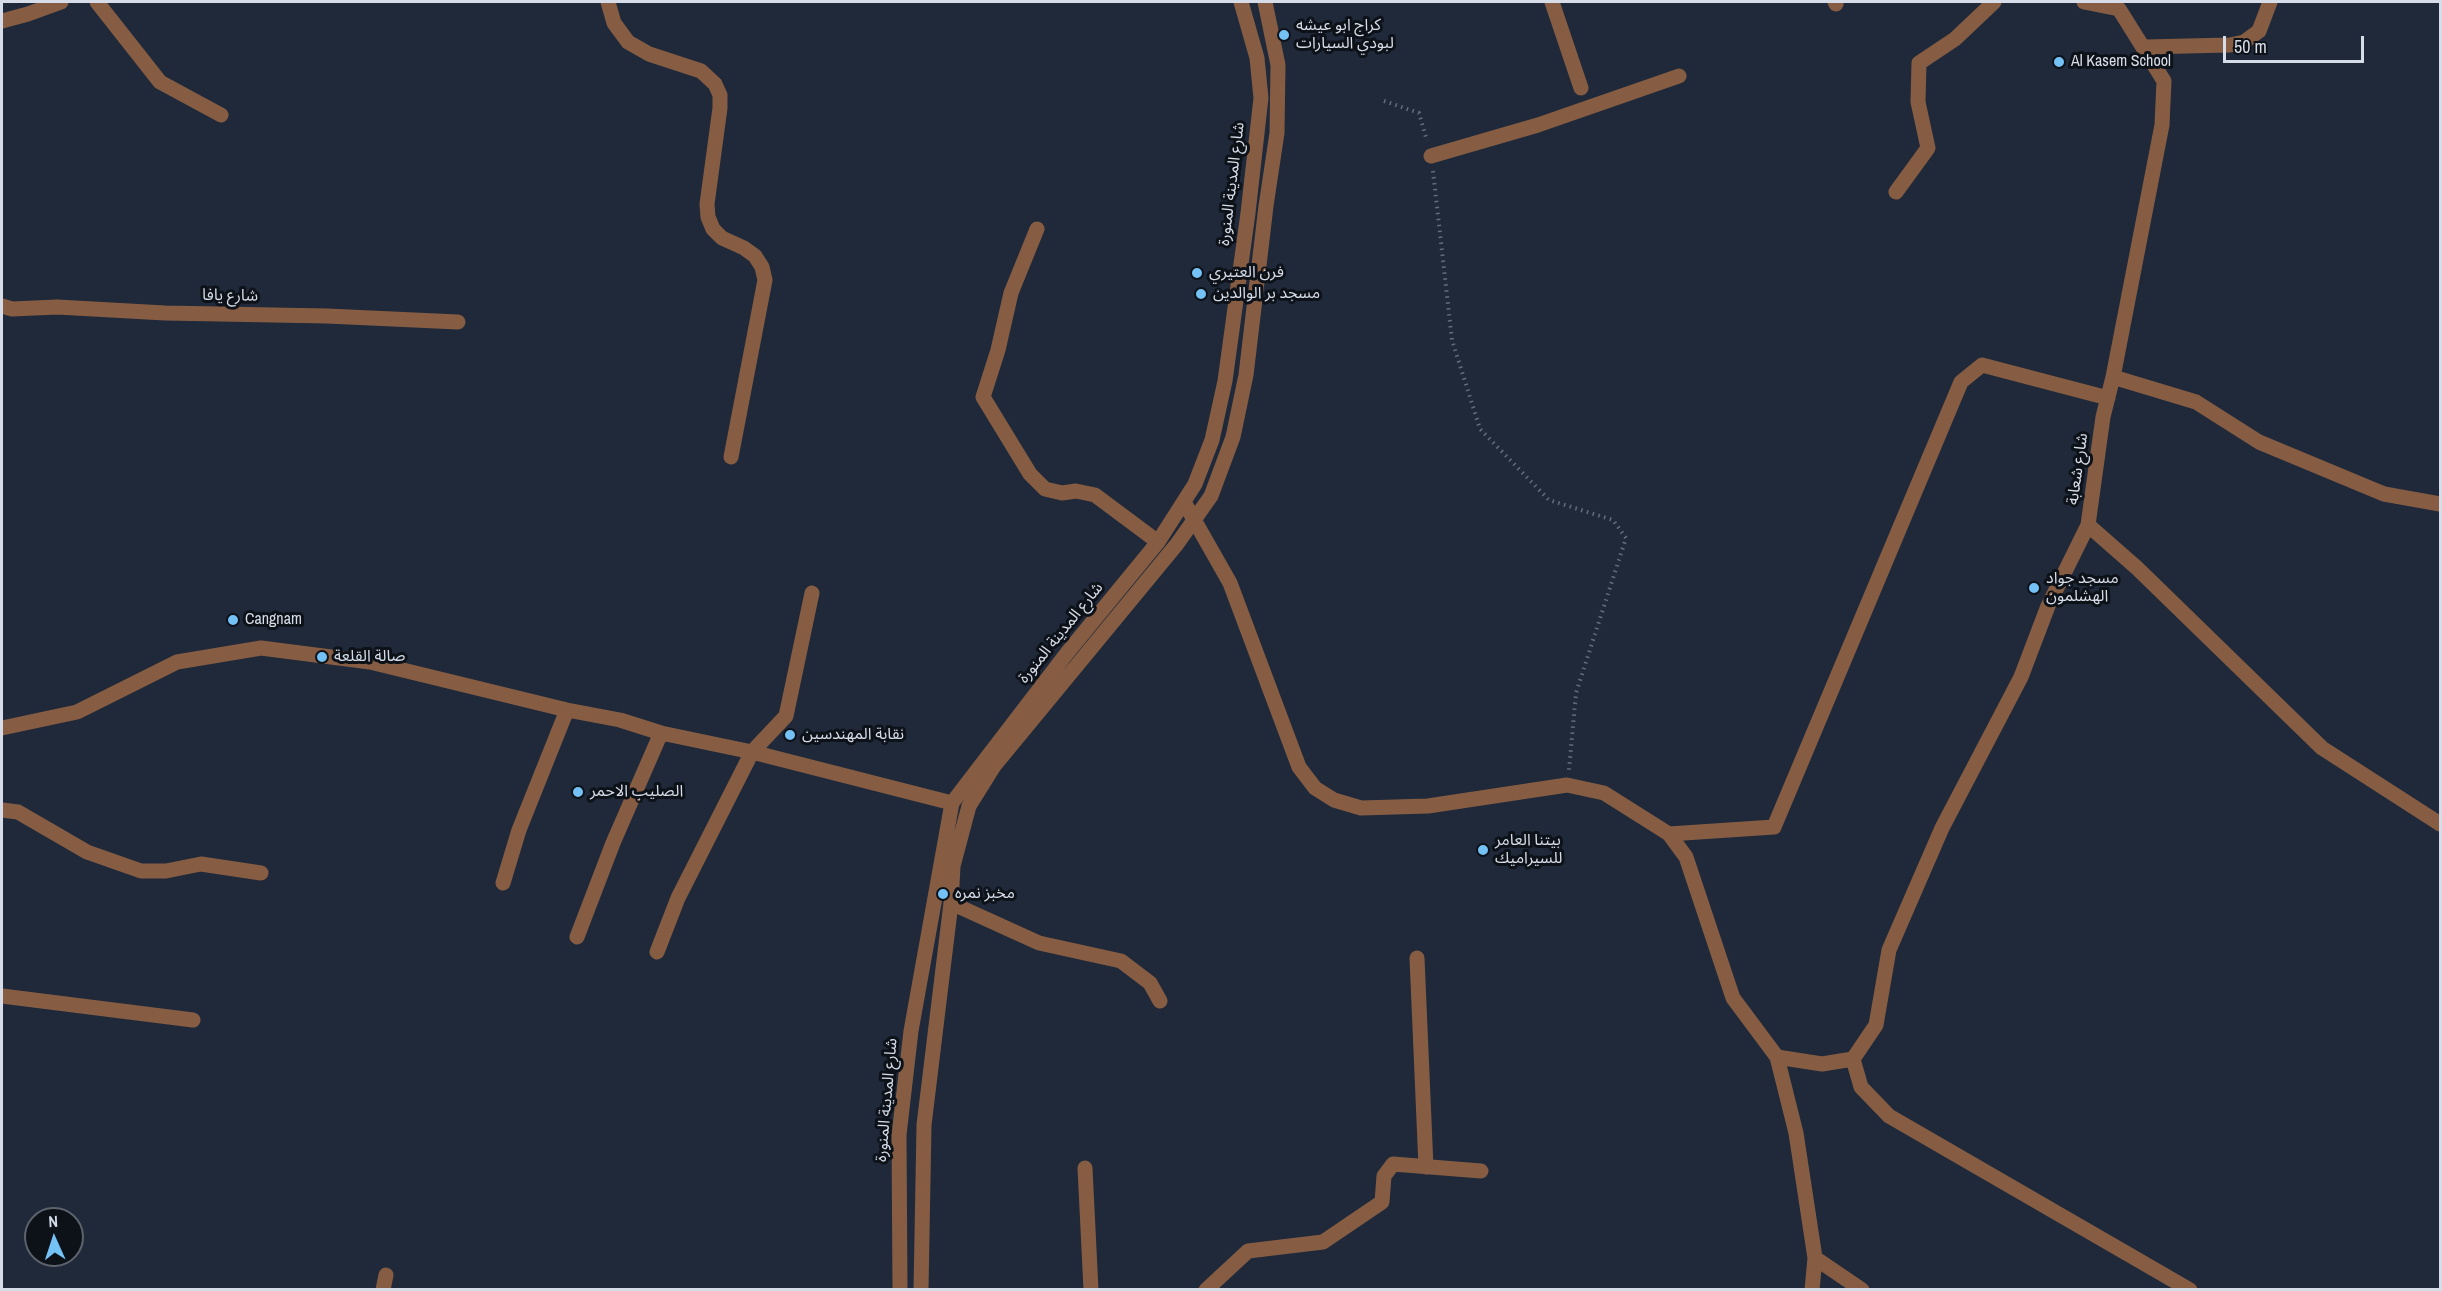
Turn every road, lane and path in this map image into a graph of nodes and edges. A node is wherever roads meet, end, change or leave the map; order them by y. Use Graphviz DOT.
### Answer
graph roads {
  1 [pos="61,2"];
  2 [pos="97,2"];
  3 [pos="608,2"];
  4 [pos="1241,2"];
  5 [pos="1265,2"];
  6 [pos="1551,2"];
  7 [pos="1994,2"];
  8 [pos="2084,2"];
  9 [pos="2270,2"];
  10 [pos="2,21"];
  11 [pos="2145,47"];
  12 [pos="1679,76"];
  13 [pos="1581,88"];
  14 [pos="1384,101"];
  15 [pos="221,115"];
  16 [pos="1431,156"];
  17 [pos="1896,192"];
  18 [pos="1037,229"];
  19 [pos="2,306"];
  20 [pos="458,322"];
  21 [pos="2113,377"];
  22 [pos="2108,398"];
  23 [pos="731,457"];
  24 [pos="1184,502"];
  25 [pos="2440,504"];
  26 [pos="1195,518"];
  27 [pos="2088,525"];
  28 [pos="1158,542"];
  29 [pos="812,593"];
  30 [pos="567,710"];
  31 [pos="2,728"];
  32 [pos="661,733"];
  33 [pos="752,752"];
  34 [pos="1567,785"];
  35 [pos="952,803"];
  36 [pos="2,810"];
  37 [pos="2440,824"];
  38 [pos="1669,834"];
  39 [pos="261,873"];
  40 [pos="503,883"];
  41 [pos="951,903"];
  42 [pos="577,937"];
  43 [pos="657,952"];
  44 [pos="1417,958"];
  45 [pos="2,996"];
  46 [pos="1160,1001"];
  47 [pos="193,1020"];
  48 [pos="1777,1057"];
  49 [pos="1853,1059"];
  50 [pos="1426,1167"];
  51 [pos="1085,1168"];
  52 [pos="1481,1171"];
  53 [pos="1815,1258"];
  54 [pos="900,1290"];
  55 [pos="921,1290"];
  56 [pos="1091,1290"];
  57 [pos="1206,1290"];
  58 [pos="1812,1290"];
  59 [pos="1862,1290"];
  60 [pos="2190,1290"];
  1 -- 10 [label="street"];
  2 -- 15 [label="street"];
  3 -- 23 [label="street"];
  4 -- 24 [label="street, شارع المدينة المنورة"];
  5 -- 26 [label="street, شارع المدينة المنورة"];
  6 -- 13 [label="street"];
  7 -- 17 [label="street"];
  8 -- 11 [label="street, شارع شعابة"];
  9 -- 11 [label="street"];
  11 -- 21 [label="street, شارع شعابة"];
  12 -- 16 [label="street"];
  14 -- 16 [label="path"];
  16 -- 34 [label="path"];
  18 -- 28 [label="street"];
  19 -- 20 [label="street, شارع يافا"];
  21 -- 22 [label="street, شارع شعابة"];
  21 -- 25 [label="street"];
  22 -- 27 [label="street, شارع شعابة"];
  22 -- 38 [label="street"];
  24 -- 26 [label="street"];
  24 -- 28 [label="street, شارع المدينة المنورة"];
  26 -- 34 [label="street"];
  26 -- 41 [label="street, شارع المدينة المنورة"];
  27 -- 37 [label="street, شارع شعابة"];
  27 -- 49 [label="street"];
  28 -- 35 [label="street, شارع المدينة المنورة"];
  29 -- 33 [label="street"];
  30 -- 31 [label="street"];
  30 -- 32 [label="street"];
  30 -- 40 [label="street"];
  32 -- 33 [label="street"];
  32 -- 42 [label="street"];
  33 -- 35 [label="street"];
  33 -- 43 [label="street"];
  34 -- 38 [label="street"];
  35 -- 54 [label="street, شارع المدينة المنورة"];
  36 -- 39 [label="street"];
  38 -- 48 [label="street"];
  41 -- 46 [label="street"];
  41 -- 55 [label="street, شارع المدينة المنورة"];
  44 -- 50 [label="street"];
  45 -- 47 [label="street"];
  48 -- 49 [label="street"];
  48 -- 53 [label="street"];
  49 -- 60 [label="street"];
  50 -- 52 [label="street"];
  50 -- 57 [label="street"];
  51 -- 56 [label="street"];
  53 -- 58 [label="street"];
  53 -- 59 [label="street"];
}
